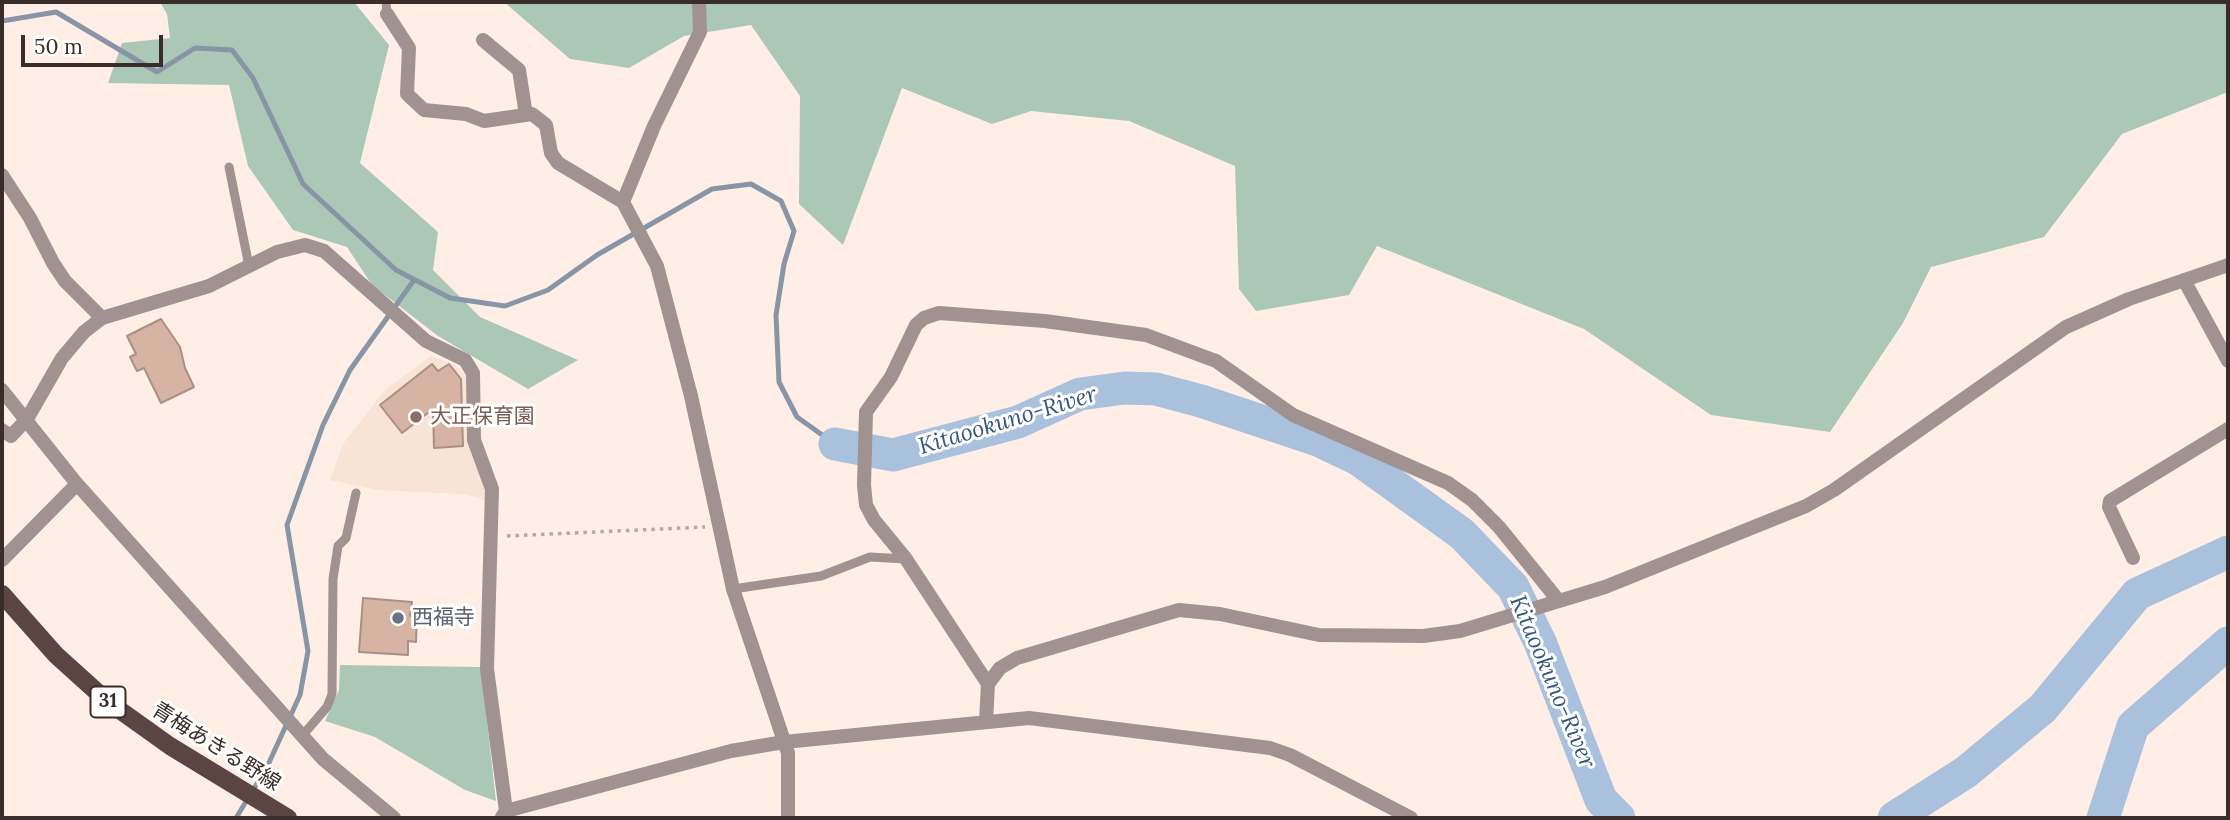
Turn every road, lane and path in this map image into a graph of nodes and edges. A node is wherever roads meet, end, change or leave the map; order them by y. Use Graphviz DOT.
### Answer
graph roads {
  1 [pos="699,2"];
  2 [pos="387,8"];
  3 [pos="483,40"];
  4 [pos="526,115"];
  5 [pos="229,167"];
  6 [pos="2,175"];
  7 [pos="623,202"];
  8 [pos="2228,265"];
  9 [pos="249,266"];
  10 [pos="2184,280"];
  11 [pos="102,318"];
  12 [pos="2228,361"];
  13 [pos="2,390"];
  14 [pos="27,419"];
  15 [pos="2228,429"];
  16 [pos="2,430"];
  17 [pos="77,484"];
  18 [pos="356,493"];
  19 [pos="721,526"];
  20 [pos="491,537"];
  21 [pos="2133,558"];
  22 [pos="906,559"];
  23 [pos="2,560"];
  24 [pos="733,589"];
  25 [pos="2,594"];
  26 [pos="1553,601"];
  27 [pos="988,684"];
  28 [pos="986,721"];
  29 [pos="303,736"];
  30 [pos="784,742"];
  31 [pos="503,815"];
  32 [pos="288,818"];
  33 [pos="394,818"];
  34 [pos="788,818"];
  35 [pos="1411,818"];
  1 -- 7 [label="street"];
  2 -- 4 [label="street"];
  3 -- 4 [label="street"];
  4 -- 7 [label="street"];
  5 -- 9 [label="lane"];
  6 -- 11 [label="street"];
  7 -- 19 [label="street"];
  8 -- 10 [label="street"];
  9 -- 11 [label="street"];
  9 -- 20 [label="street"];
  10 -- 12 [label="street"];
  10 -- 26 [label="street"];
  11 -- 14 [label="street"];
  13 -- 14 [label="street"];
  14 -- 16 [label="street"];
  14 -- 17 [label="street"];
  15 -- 21 [label="street"];
  17 -- 23 [label="street"];
  17 -- 29 [label="street"];
  18 -- 29 [label="lane"];
  19 -- 20 [label="path"];
  19 -- 24 [label="street"];
  20 -- 31 [label="street"];
  22 -- 24 [label="lane"];
  22 -- 26 [label="street"];
  22 -- 27 [label="street"];
  24 -- 30 [label="street"];
  25 -- 32 [label="main road, 青梅あきる野線 / 31"];
  26 -- 27 [label="street"];
  27 -- 28 [label="street"];
  28 -- 30 [label="street"];
  28 -- 35 [label="street"];
  29 -- 33 [label="street"];
  30 -- 31 [label="street"];
  30 -- 34 [label="street"];
}
